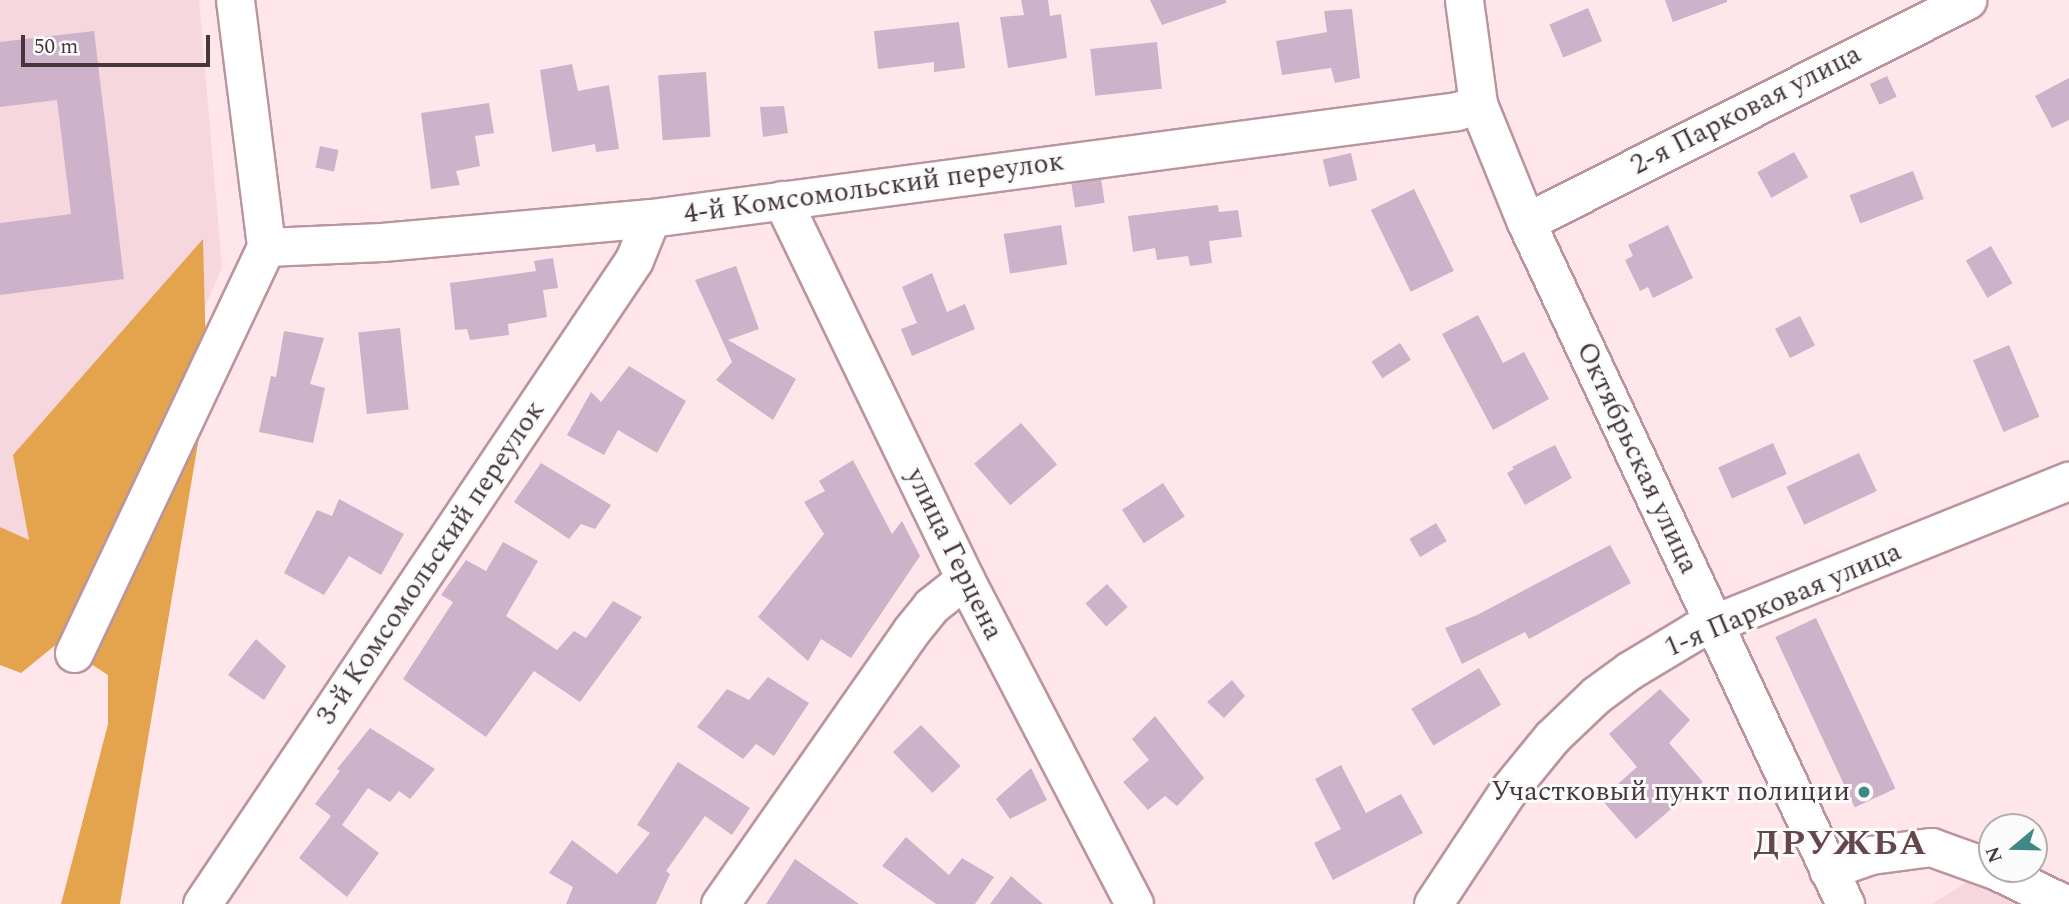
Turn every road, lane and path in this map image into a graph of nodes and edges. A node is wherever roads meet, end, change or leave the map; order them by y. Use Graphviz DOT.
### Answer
graph roads {
  1 [pos="235,0"];
  2 [pos="1464,0"];
  3 [pos="1967,0"];
  4 [pos="1478,104"];
  5 [pos="782,200"];
  6 [pos="651,218"];
  7 [pos="1526,222"];
  8 [pos="266,247"];
  9 [pos="2069,481"];
  10 [pos="965,579"];
  11 [pos="1715,623"];
  12 [pos="74,653"];
  13 [pos="1978,864"];
  14 [pos="1828,870"];
  15 [pos="2022,883"];
  16 [pos="202,904"];
  17 [pos="720,904"];
  18 [pos="1134,904"];
  19 [pos="1433,904"];
  20 [pos="1845,904"];
  21 [pos="2065,904"];
  1 -- 8 [label="street"];
  2 -- 4 [label="street, Октябрьская улица"];
  3 -- 7 [label="street, 2-я Парковая улица"];
  4 -- 5 [label="street, 4-й Комсомольский переулок"];
  4 -- 7 [label="street, Октябрьская улица"];
  5 -- 6 [label="street, 4-й Комсомольский переулок"];
  5 -- 10 [label="street, улица Герцена"];
  6 -- 8 [label="street, 4-й Комсомольский переулок"];
  6 -- 16 [label="street, 3-й Комсомольский переулок"];
  7 -- 11 [label="street, Октябрьская улица"];
  8 -- 12 [label="street"];
  9 -- 11 [label="street, 1-я Парковая улица"];
  10 -- 17 [label="street"];
  10 -- 18 [label="street, улица Герцена"];
  11 -- 14 [label="street, Октябрьская улица"];
  11 -- 19 [label="street, 1-я Парковая улица"];
  13 -- 14 [label="street"];
  14 -- 20 [label="street, Октябрьская улица"];
  15 -- 21 [label="street"];
}
